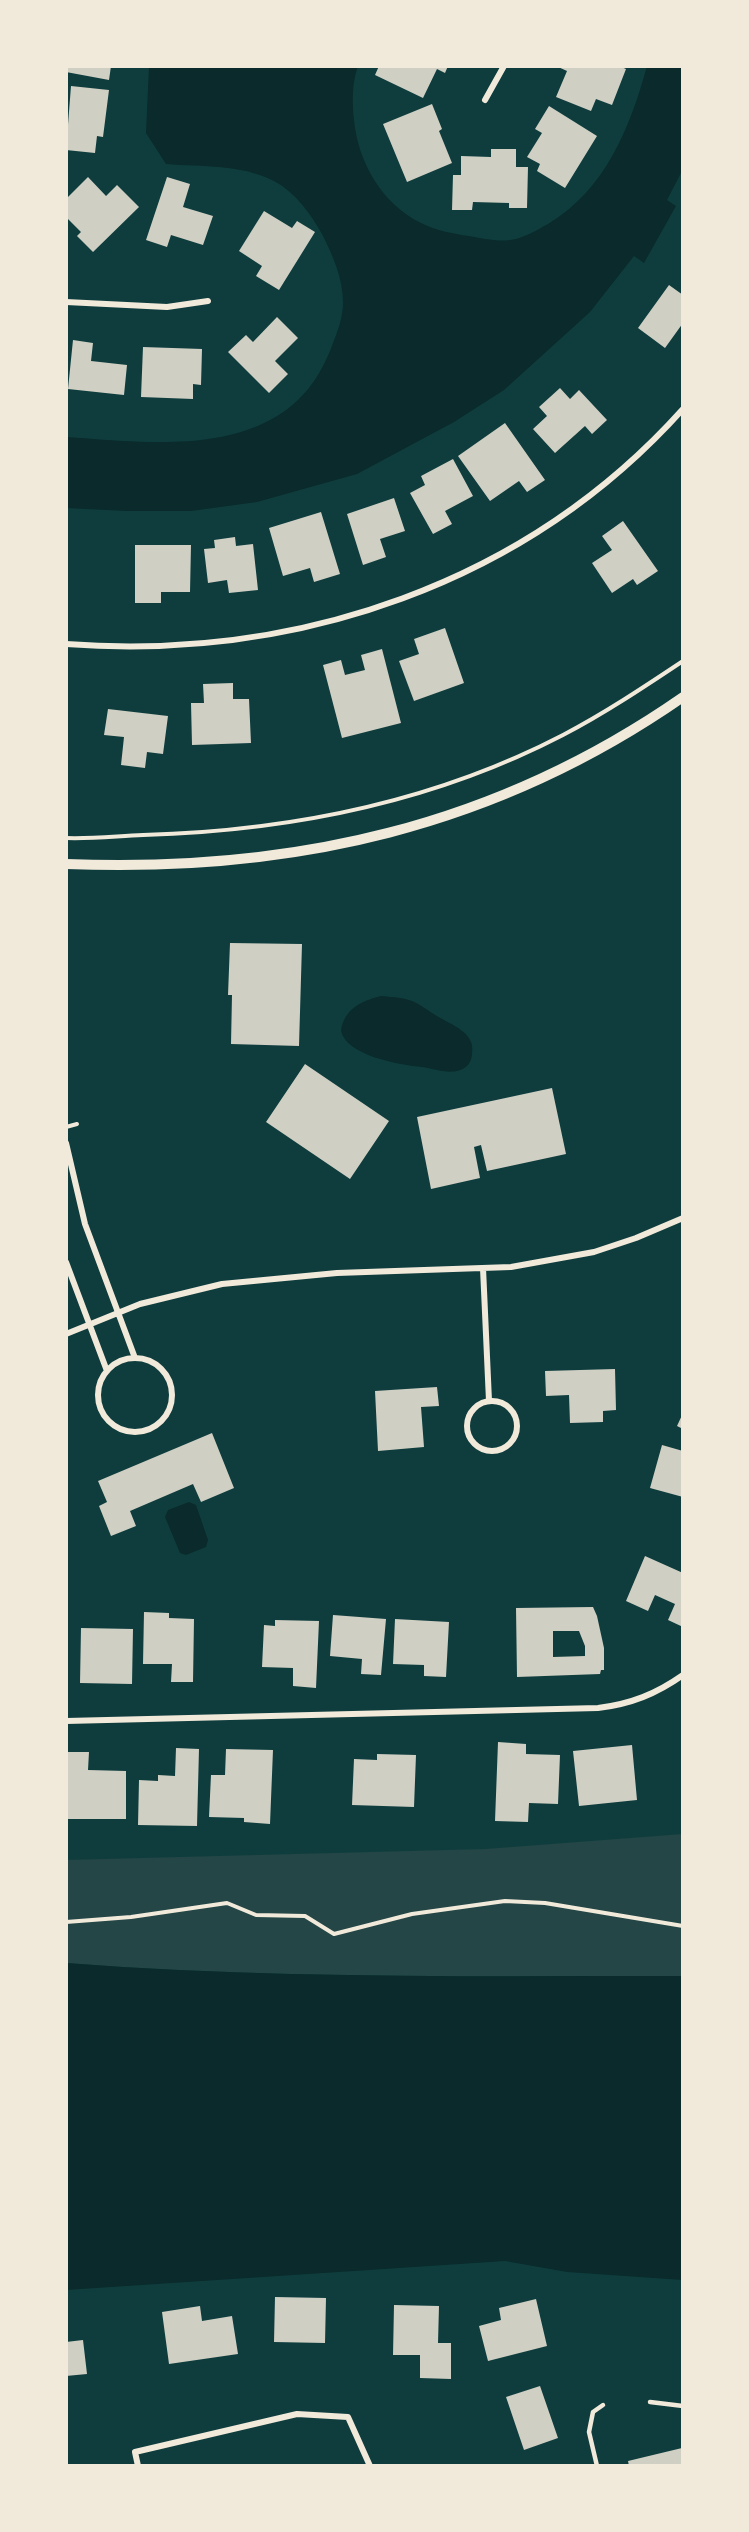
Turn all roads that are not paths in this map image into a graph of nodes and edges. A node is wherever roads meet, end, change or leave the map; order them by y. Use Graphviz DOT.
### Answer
graph roads {
  1 [pos="504,66"];
  2 [pos="485,100"];
  3 [pos="208,301"];
  4 [pos="66,302"];
  5 [pos="683,409"];
  6 [pos="66,644"];
  7 [pos="683,697"];
  8 [pos="66,864"];
  9 [pos="66,1143"];
  10 [pos="683,1218"];
  11 [pos="66,1262"];
  12 [pos="483,1268"];
  13 [pos="118,1311"];
  14 [pos="89,1323"];
  15 [pos="66,1335"];
  16 [pos="135,1358"];
  17 [pos="107,1371"];
  18 [pos="489,1401"];
  19 [pos="683,1675"];
  20 [pos="66,1721"];
  21 [pos="650,2402"];
  22 [pos="603,2404"];
  23 [pos="683,2406"];
  24 [pos="138,2466"];
  25 [pos="370,2466"];
  26 [pos="597,2466"];
  1 -- 2 [label="street"];
  3 -- 4 [label="street"];
  5 -- 6 [label="street"];
  7 -- 8 [label="street"];
  9 -- 13 [label="street"];
  10 -- 12 [label="street"];
  11 -- 14 [label="street"];
  12 -- 13 [label="street"];
  12 -- 18 [label="street"];
  13 -- 14 [label="street"];
  13 -- 16 [label="street"];
  14 -- 15 [label="street"];
  14 -- 17 [label="street"];
  16 -- 17 [label="street"];
  16 -- 17 [label="street"];
  18 -- 18 [label="street"];
  19 -- 20 [label="street"];
  21 -- 23 [label="lane"];
  22 -- 26 [label="lane"];
  24 -- 25 [label="street"];
}
